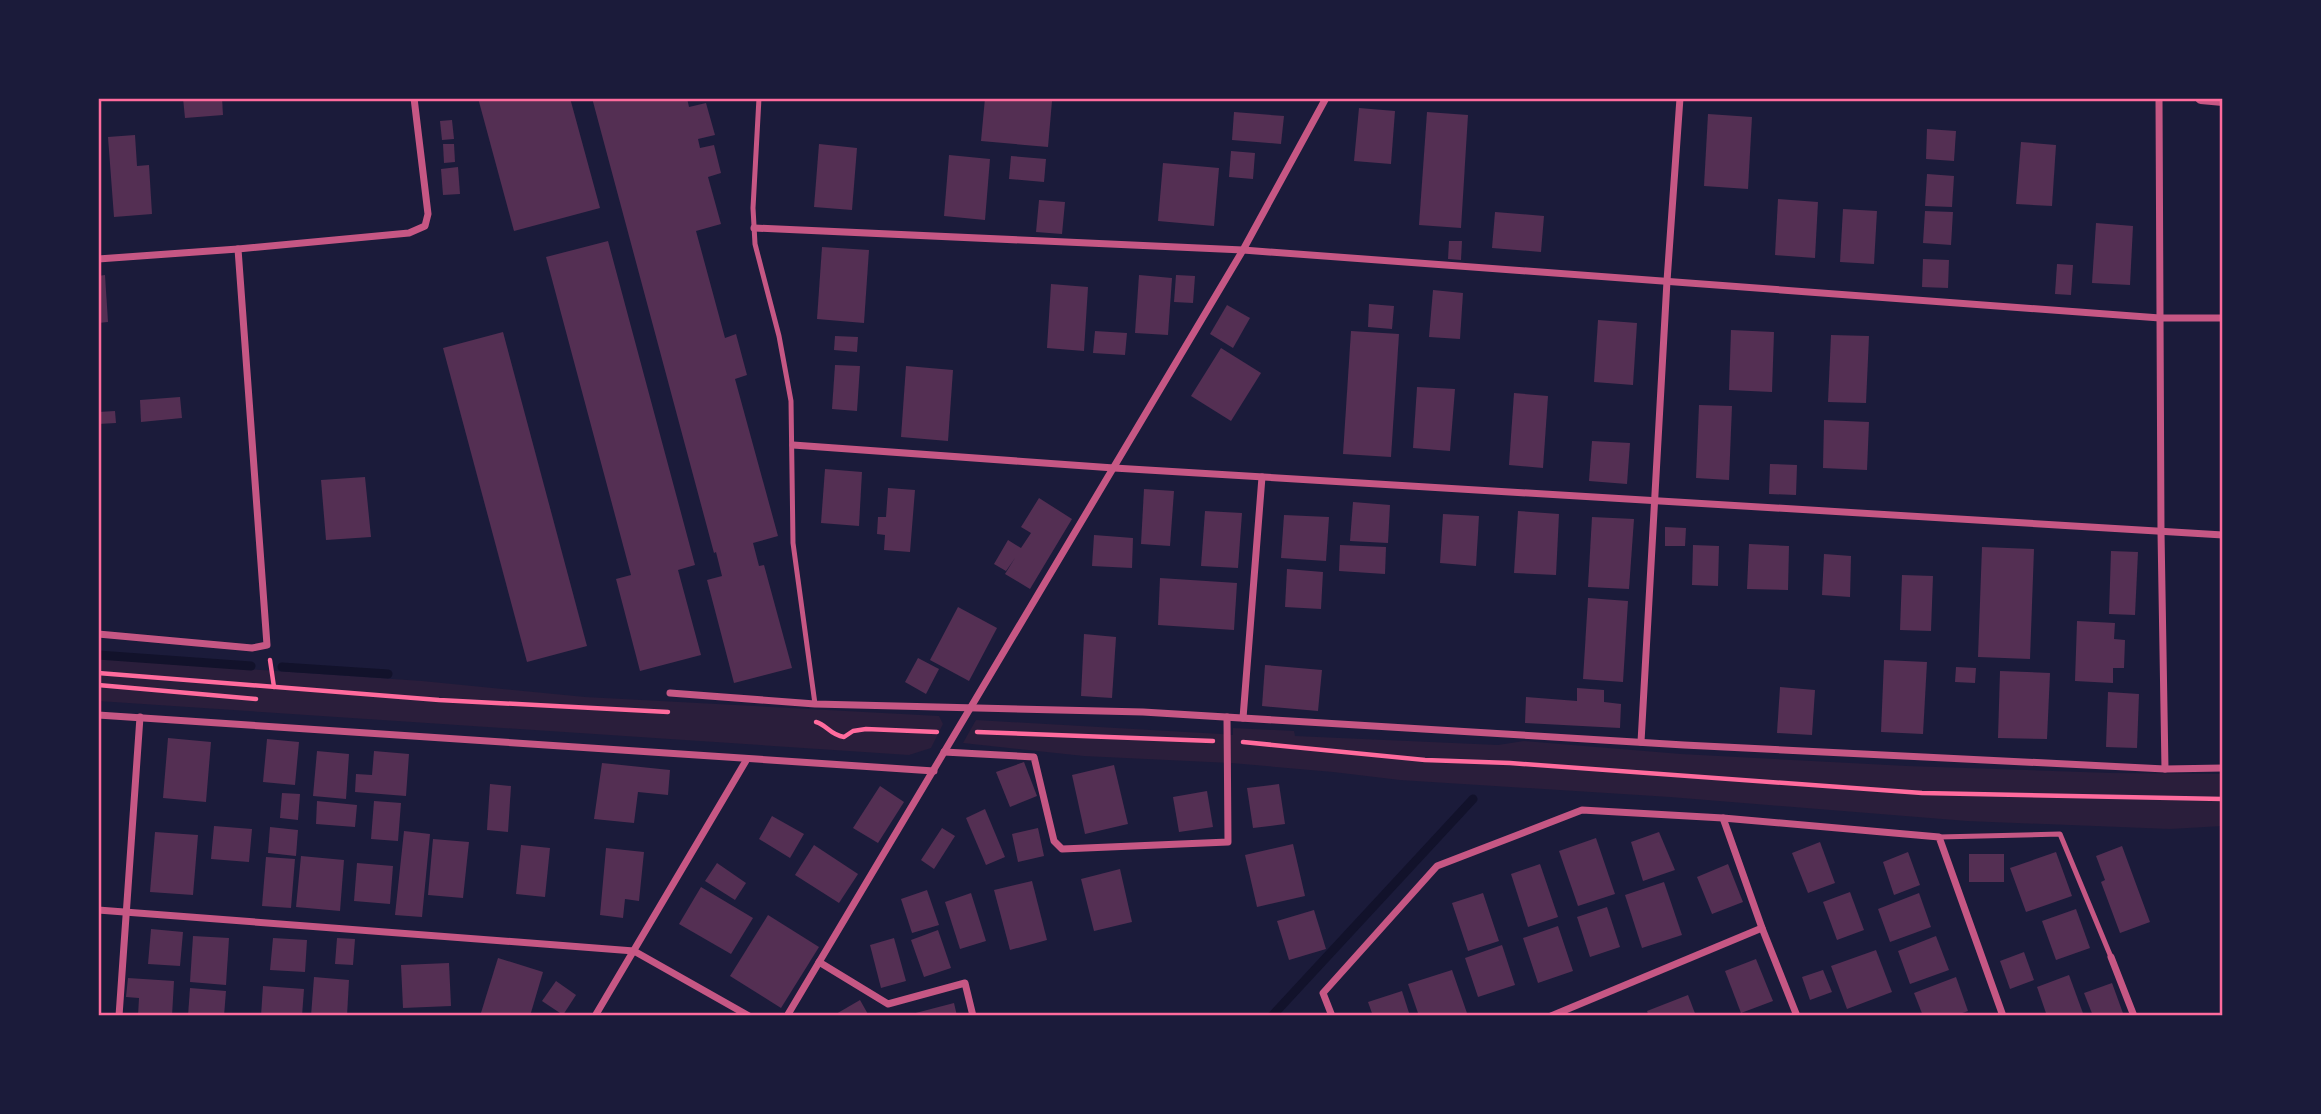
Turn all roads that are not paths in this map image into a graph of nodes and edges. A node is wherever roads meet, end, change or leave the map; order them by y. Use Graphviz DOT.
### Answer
graph roads {
  1 [pos="414,98"];
  2 [pos="759,98"];
  3 [pos="1326,98"];
  4 [pos="1680,98"];
  5 [pos="2159,98"];
  6 [pos="2201,98"];
  7 [pos="2223,100"];
  8 [pos="754,228"];
  9 [pos="238,249"];
  10 [pos="1243,250"];
  11 [pos="98,259"];
  12 [pos="1667,281"];
  13 [pos="2160,318"];
  14 [pos="2223,318"];
  15 [pos="793,445"];
  16 [pos="1114,468"];
  17 [pos="1262,477"];
  18 [pos="1655,499"];
  19 [pos="2161,532"];
  20 [pos="2223,535"];
  21 [pos="98,634"];
  22 [pos="670,693"];
  23 [pos="815,705"];
  24 [pos="970,709"];
  25 [pos="98,715"];
  26 [pos="140,717"];
  27 [pos="1227,717"];
  28 [pos="1242,718"];
  29 [pos="1641,743"];
  30 [pos="944,752"];
  31 [pos="747,759"];
  32 [pos="2223,768"];
  33 [pos="2165,769"];
  34 [pos="934,771"];
  35 [pos="1723,818"];
  36 [pos="1939,837"];
  37 [pos="98,910"];
  38 [pos="126,912"];
  39 [pos="1762,929"];
  40 [pos="634,951"];
  41 [pos="2111,957"];
  42 [pos="820,962"];
  43 [pos="119,1016"];
  44 [pos="595,1016"];
  45 [pos="749,1016"];
  46 [pos="788,1016"];
  47 [pos="973,1016"];
  48 [pos="1332,1016"];
  49 [pos="1551,1016"];
  50 [pos="1797,1016"];
  51 [pos="2003,1016"];
  52 [pos="2134,1016"];
  1 -- 9 [label="street"];
  2 -- 8 [label="lane"];
  3 -- 10 [label="street"];
  4 -- 12 [label="street"];
  5 -- 13 [label="street"];
  6 -- 7 [label="street"];
  8 -- 10 [label="street"];
  8 -- 15 [label="lane"];
  9 -- 11 [label="street"];
  9 -- 21 [label="street"];
  10 -- 12 [label="street"];
  10 -- 16 [label="street"];
  12 -- 13 [label="street"];
  12 -- 18 [label="street"];
  13 -- 14 [label="street"];
  13 -- 19 [label="street"];
  15 -- 16 [label="street"];
  15 -- 23 [label="lane"];
  16 -- 17 [label="street"];
  16 -- 24 [label="street"];
  17 -- 18 [label="street"];
  17 -- 28 [label="street"];
  18 -- 19 [label="street"];
  18 -- 29 [label="street"];
  19 -- 20 [label="street"];
  19 -- 33 [label="street"];
  22 -- 23 [label="street"];
  23 -- 24 [label="street"];
  24 -- 27 [label="street"];
  24 -- 30 [label="street"];
  25 -- 26 [label="street"];
  26 -- 31 [label="street"];
  26 -- 38 [label="street"];
  27 -- 28 [label="street"];
  27 -- 30 [label="street"];
  28 -- 29 [label="street"];
  29 -- 33 [label="street"];
  30 -- 34 [label="street"];
  31 -- 34 [label="street"];
  31 -- 40 [label="street"];
  32 -- 33 [label="street"];
  34 -- 42 [label="street"];
  35 -- 36 [label="street"];
  35 -- 39 [label="street"];
  35 -- 48 [label="street"];
  36 -- 41 [label="lane"];
  36 -- 51 [label="street"];
  37 -- 38 [label="street"];
  38 -- 40 [label="street"];
  38 -- 43 [label="street"];
  39 -- 49 [label="street"];
  39 -- 50 [label="street"];
  40 -- 44 [label="street"];
  40 -- 45 [label="street"];
  41 -- 52 [label="street"];
  42 -- 46 [label="street"];
  42 -- 47 [label="street"];
}
